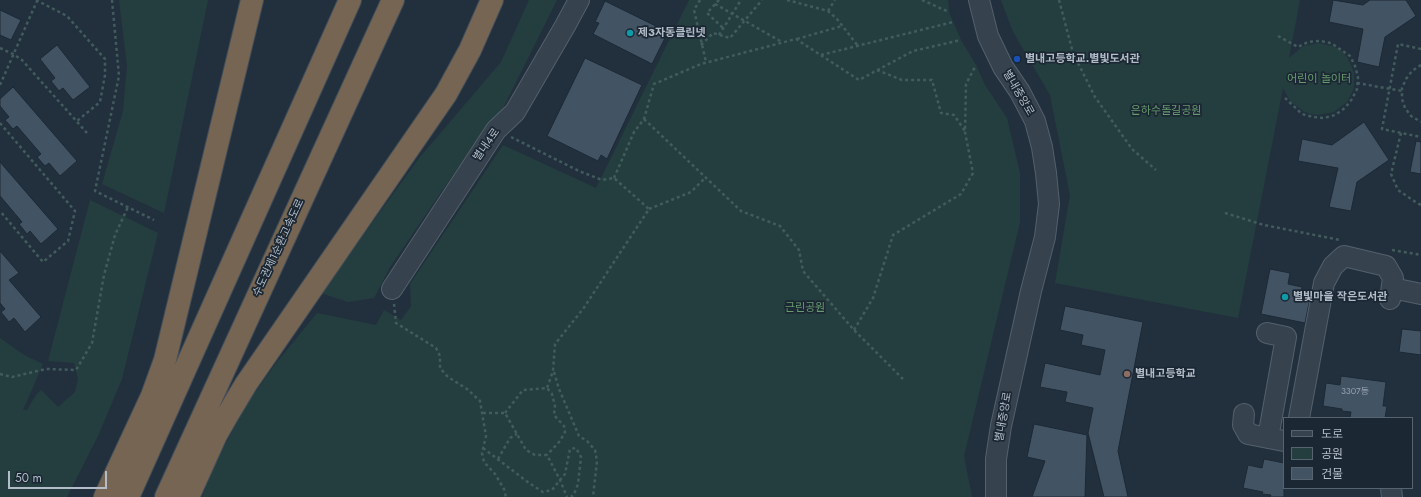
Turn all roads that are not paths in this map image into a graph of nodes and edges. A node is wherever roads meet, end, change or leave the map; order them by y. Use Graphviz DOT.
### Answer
graph roads {
  1 [pos="252,0"];
  2 [pos="350,0"];
  3 [pos="393,0"];
  4 [pos="492,0"];
  5 [pos="579,0"];
  6 [pos="979,0"];
  7 [pos="392,289"];
  8 [pos="1421,294"];
  9 [pos="1266,333"];
  10 [pos="1244,414"];
  11 [pos="1299,417"];
  12 [pos="1276,439"];
  13 [pos="105,497"];
  14 [pos="128,497"];
  15 [pos="166,497"];
  16 [pos="188,497"];
  17 [pos="996,497"];
  1 -- 13 [label="highway"];
  2 -- 14 [label="highway"];
  3 -- 15 [label="highway, 수도권제1순환고속도로"];
  4 -- 16 [label="highway"];
  5 -- 7 [label="street, 별내4로"];
  6 -- 17 [label="street, 별내중앙로"];
  8 -- 11 [label="street"];
  9 -- 12 [label="street"];
  10 -- 12 [label="street"];
}
